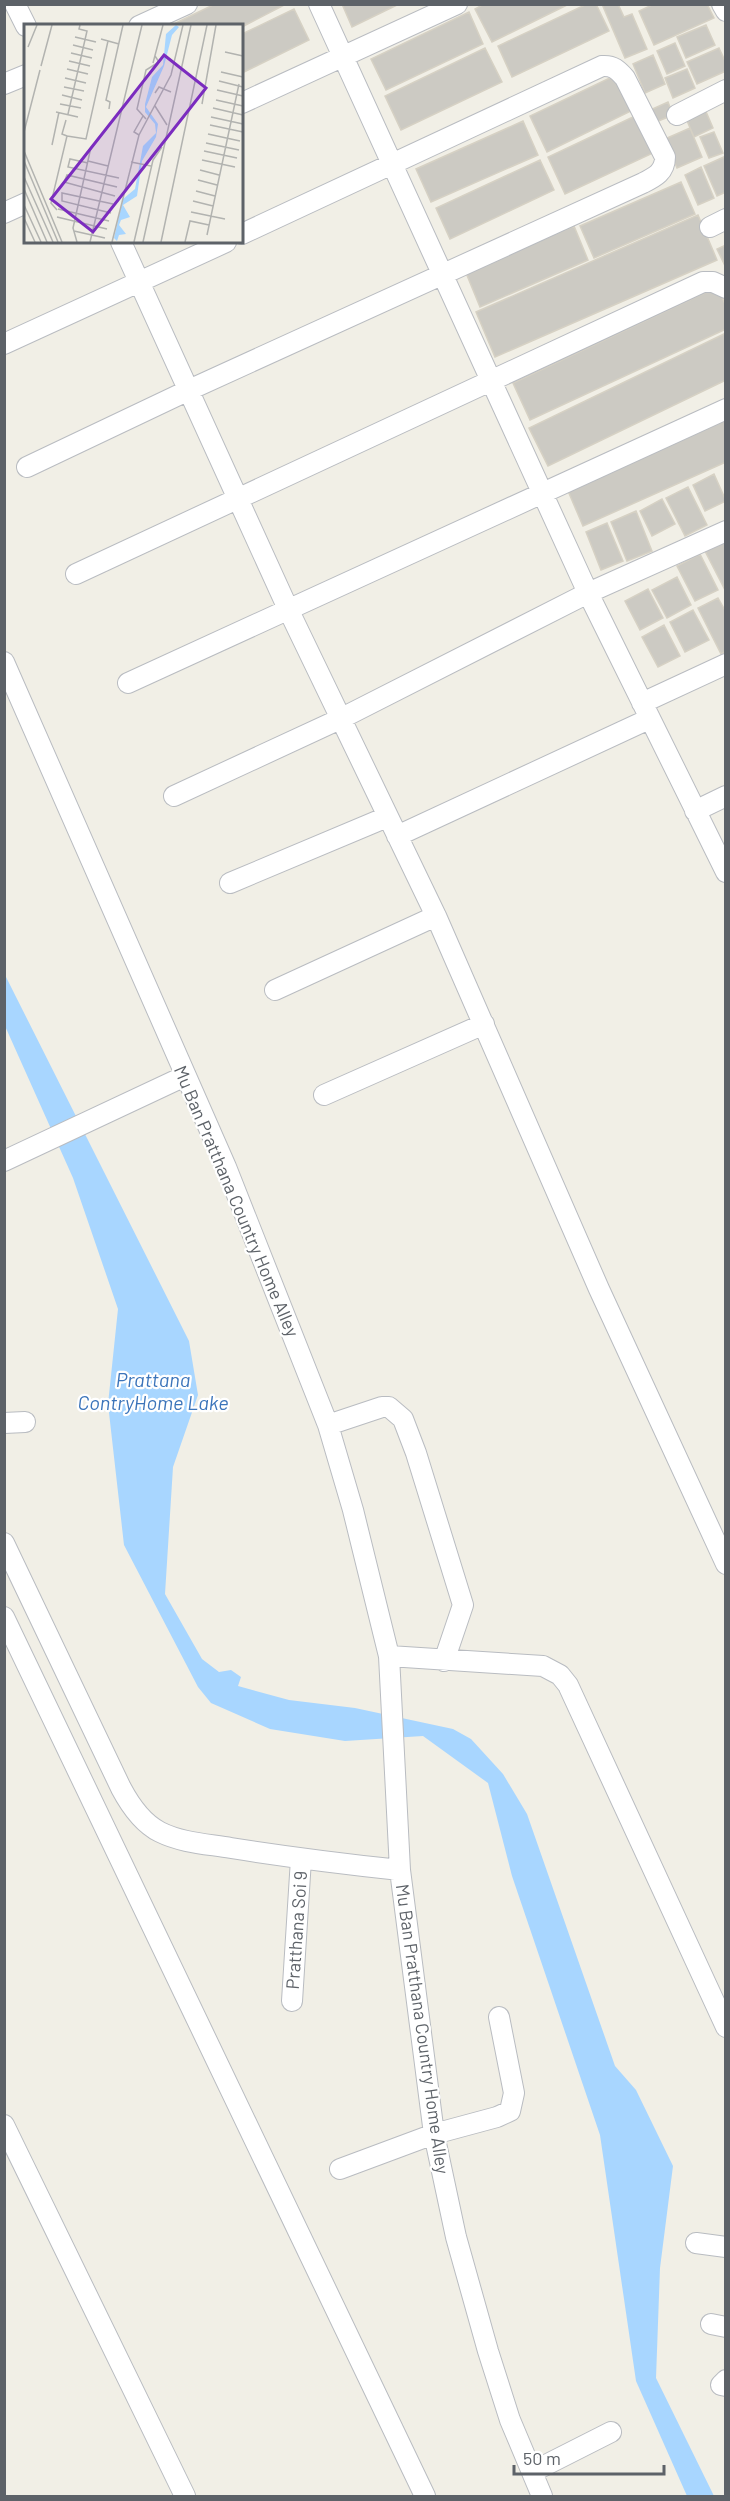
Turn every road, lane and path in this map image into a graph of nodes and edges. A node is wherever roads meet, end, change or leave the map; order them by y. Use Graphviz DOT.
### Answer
graph roads {
  1 [pos="15,4"];
  2 [pos="187,4"];
  3 [pos="319,4"];
  4 [pos="457,4"];
  5 [pos="722,4"];
  6 [pos="726,11"];
  7 [pos="25,24"];
  8 [pos="143,24"];
  9 [pos="344,57"];
  10 [pos="24,76"];
  11 [pos="4,84"];
  12 [pos="726,90"];
  13 [pos="243,103"];
  14 [pos="677,115"];
  15 [pos="392,164"];
  16 [pos="24,204"];
  17 [pos="4,213"];
  18 [pos="243,234"];
  19 [pos="121,243"];
  20 [pos="224,243"];
  21 [pos="443,274"];
  22 [pos="139,282"];
  23 [pos="726,288"];
  24 [pos="4,344"];
  25 [pos="490,382"];
  26 [pos="189,390"];
  27 [pos="726,409"];
  28 [pos="27,467"];
  29 [pos="543,494"];
  30 [pos="238,499"];
  31 [pos="726,531"];
  32 [pos="76,574"];
  33 [pos="588,593"];
  34 [pos="289,610"];
  35 [pos="4,663"];
  36 [pos="726,664"];
  37 [pos="128,684"];
  38 [pos="645,711"];
  39 [pos="340,719"];
  40 [pos="174,796"];
  41 [pos="726,796"];
  42 [pos="695,811"];
  43 [pos="387,817"];
  44 [pos="397,836"];
  45 [pos="726,873"];
  46 [pos="231,883"];
  47 [pos="436,916"];
  48 [pos="275,990"];
  49 [pos="484,1024"];
  50 [pos="185,1076"];
  51 [pos="324,1095"];
  52 [pos="4,1161"];
  53 [pos="25,1422"];
  54 [pos="4,1423"];
  55 [pos="327,1425"];
  56 [pos="4,1544"];
  57 [pos="726,1564"];
  58 [pos="4,1617"];
  59 [pos="389,1656"];
  60 [pos="444,1661"];
  61 [pos="301,1859"];
  62 [pos="400,1870"];
  63 [pos="292,2001"];
  64 [pos="499,2016"];
  65 [pos="726,2027"];
  66 [pos="4,2125"];
  67 [pos="434,2134"];
  68 [pos="340,2169"];
  69 [pos="696,2243"];
  70 [pos="726,2247"];
  71 [pos="726,2379"];
  72 [pos="726,2386"];
  73 [pos="611,2432"];
  74 [pos="532,2472"];
  75 [pos="186,2496"];
  76 [pos="425,2496"];
  77 [pos="542,2496"];
  1 -- 7 [label="street"];
  2 -- 8 [label="street"];
  3 -- 9 [label="street"];
  4 -- 9 [label="street"];
  5 -- 6 [label="street"];
  9 -- 13 [label="street"];
  9 -- 15 [label="street"];
  10 -- 11 [label="street"];
  12 -- 14 [label="street"];
  15 -- 18 [label="street"];
  15 -- 21 [label="street"];
  15 -- 21 [label="street"];
  16 -- 17 [label="street"];
  19 -- 22 [label="street"];
  20 -- 22 [label="street"];
  21 -- 25 [label="street"];
  21 -- 26 [label="street"];
  22 -- 24 [label="street"];
  22 -- 26 [label="street"];
  23 -- 25 [label="street"];
  25 -- 29 [label="street"];
  25 -- 30 [label="street"];
  26 -- 28 [label="street"];
  26 -- 30 [label="street"];
  27 -- 29 [label="street"];
  29 -- 33 [label="street"];
  29 -- 34 [label="street"];
  30 -- 32 [label="street"];
  30 -- 34 [label="street"];
  31 -- 33 [label="street"];
  33 -- 38 [label="street"];
  33 -- 39 [label="street"];
  34 -- 37 [label="street"];
  34 -- 39 [label="street"];
  35 -- 50 [label="street, Mu Ban Pratthana Country Home Alley"];
  36 -- 38 [label="street"];
  38 -- 42 [label="street"];
  38 -- 44 [label="street"];
  39 -- 40 [label="street"];
  39 -- 43 [label="street"];
  41 -- 42 [label="street"];
  42 -- 45 [label="street"];
  43 -- 44 [label="street"];
  43 -- 46 [label="street"];
  44 -- 47 [label="street"];
  47 -- 48 [label="street"];
  47 -- 49 [label="street"];
  49 -- 51 [label="street"];
  49 -- 57 [label="street"];
  50 -- 52 [label="street"];
  50 -- 55 [label="street, Mu Ban Pratthana Country Home Alley"];
  53 -- 54 [label="street"];
  55 -- 59 [label="street, Mu Ban Pratthana Country Home Alley"];
  55 -- 60 [label="street"];
  56 -- 61 [label="street, Mu Ban Pratthana Country Home Alley"];
  58 -- 76 [label="street"];
  59 -- 60 [label="street"];
  59 -- 62 [label="street, Mu Ban Pratthana Country Home Alley"];
  60 -- 65 [label="street"];
  61 -- 62 [label="street, Mu Ban Pratthana Country Home Alley"];
  61 -- 63 [label="street, Pratthana Soi 9"];
  62 -- 67 [label="street, Mu Ban Pratthana Country Home Alley"];
  64 -- 67 [label="street"];
  66 -- 75 [label="street"];
  67 -- 68 [label="street"];
  67 -- 74 [label="street, Mu Ban Pratthana Country Home Alley"];
  69 -- 70 [label="street"];
  71 -- 72 [label="street"];
  73 -- 74 [label="street"];
  74 -- 77 [label="street, Mu Ban Pratthana Country Home Alley"];
}
